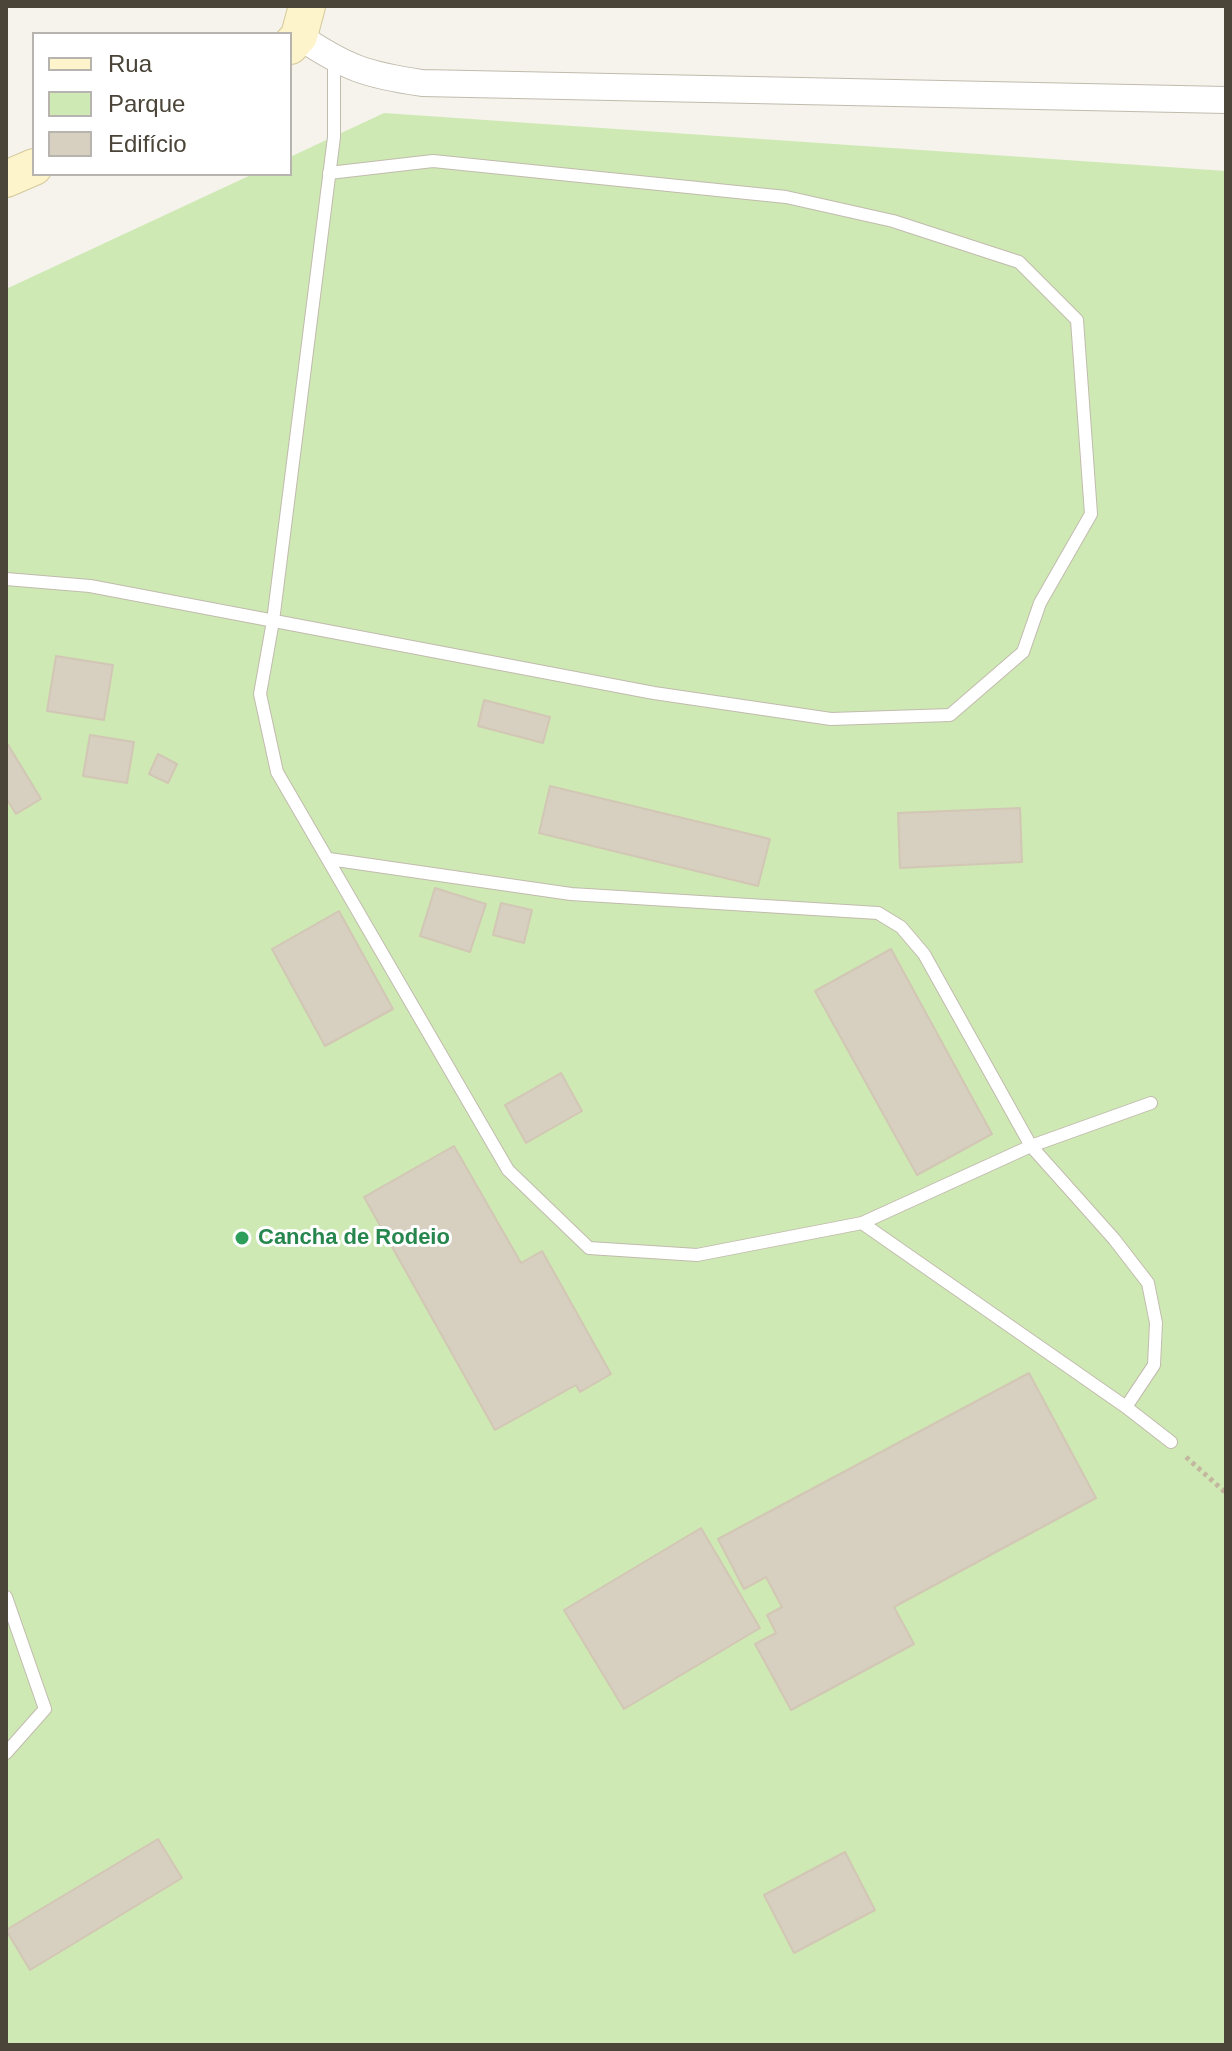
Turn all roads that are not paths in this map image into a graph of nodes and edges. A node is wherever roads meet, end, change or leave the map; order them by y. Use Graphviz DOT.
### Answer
graph roads {
  1 [pos="299,30"];
  2 [pos="334,60"];
  3 [pos="1226,100"];
  4 [pos="32,168"];
  5 [pos="329,173"];
  6 [pos="6,179"];
  7 [pos="6,579"];
  8 [pos="273,621"];
  9 [pos="329,859"];
  10 [pos="1151,1103"];
  11 [pos="1031,1146"];
  12 [pos="862,1223"];
  13 [pos="1126,1407"];
  14 [pos="1171,1442"];
  15 [pos="6,1597"];
  16 [pos="6,1753"];
  1 -- 2 [label="street"];
  2 -- 3 [label="street"];
  2 -- 5 [label="lane"];
  4 -- 6 [label="main road"];
  5 -- 8 [label="lane"];
  5 -- 8 [label="lane"];
  7 -- 8 [label="lane"];
  8 -- 9 [label="lane"];
  9 -- 11 [label="lane"];
  9 -- 12 [label="lane"];
  10 -- 11 [label="lane"];
  11 -- 12 [label="lane"];
  11 -- 13 [label="lane"];
  12 -- 13 [label="lane"];
  13 -- 14 [label="lane"];
  15 -- 16 [label="lane"];
}
